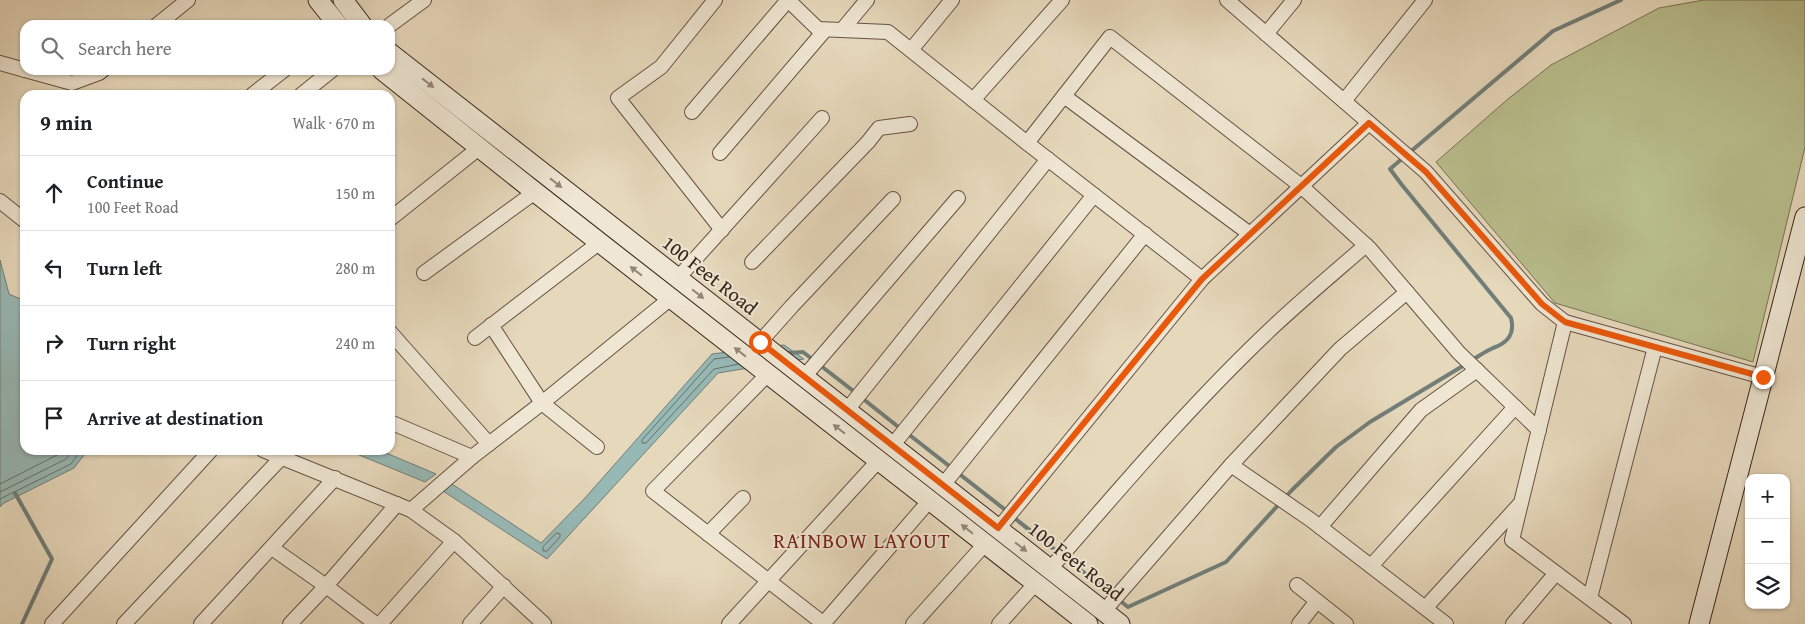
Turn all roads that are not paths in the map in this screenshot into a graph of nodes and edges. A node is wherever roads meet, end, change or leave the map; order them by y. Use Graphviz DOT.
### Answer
graph roads {
  1 [pos="188,0"];
  2 [pos="318,0"];
  3 [pos="343,0"];
  4 [pos="424,0"];
  5 [pos="715,0"];
  6 [pos="788,0"];
  7 [pos="867,0"];
  8 [pos="952,0"];
  9 [pos="1062,0"];
  10 [pos="1227,0"];
  11 [pos="1294,0"];
  12 [pos="1425,0"];
  13 [pos="163,20"];
  14 [pos="333,20"];
  15 [pos="358,20"];
  16 [pos="395,21"];
  17 [pos="825,30"];
  18 [pos="842,30"];
  19 [pos="1266,34"];
  20 [pos="911,50"];
  21 [pos="395,57"];
  22 [pos="0,63"];
  23 [pos="20,69"];
  24 [pos="43,75"];
  25 [pos="94,75"];
  26 [pos="278,75"];
  27 [pos="326,75"];
  28 [pos="388,75"];
  29 [pos="258,90"];
  30 [pos="307,90"];
  31 [pos="1064,96"];
  32 [pos="973,100"];
  33 [pos="1344,101"];
  34 [pos="692,112"];
  35 [pos="822,118"];
  36 [pos="1369,123"];
  37 [pos="910,124"];
  38 [pos="1027,143"];
  39 [pos="479,148"];
  40 [pos="720,153"];
  41 [pos="1048,159"];
  42 [pos="1301,186"];
  43 [pos="535,192"];
  44 [pos="1094,195"];
  45 [pos="958,198"];
  46 [pos="892,199"];
  47 [pos="0,201"];
  48 [pos="395,215"];
  49 [pos="20,217"];
  50 [pos="1805,217"];
  51 [pos="722,230"];
  52 [pos="1145,234"];
  53 [pos="1250,234"];
  54 [pos="600,242"];
  55 [pos="1366,245"];
  56 [pos="752,262"];
  57 [pos="424,273"];
  58 [pos="678,278"];
  59 [pos="1202,279"];
  60 [pos="1407,292"];
  61 [pos="671,298"];
  62 [pos="1565,322"];
  63 [pos="491,325"];
  64 [pos="395,338"];
  65 [pos="475,338"];
  66 [pos="760,342"];
  67 [pos="1655,347"];
  68 [pos="1477,370"];
  69 [pos="768,374"];
  70 [pos="804,376"];
  71 [pos="1763,377"];
  72 [pos="542,403"];
  73 [pos="1515,407"];
  74 [pos="847,410"];
  75 [pos="395,424"];
  76 [pos="1539,430"];
  77 [pos="489,444"];
  78 [pos="892,446"];
  79 [pos="598,447"];
  80 [pos="206,455"];
  81 [pos="277,455"];
  82 [pos="472,456"];
  83 [pos="282,457"];
  84 [pos="879,460"];
  85 [pos="1231,465"];
  86 [pos="335,478"];
  87 [pos="943,485"];
  88 [pos="743,498"];
  89 [pos="930,500"];
  90 [pos="1521,503"];
  91 [pos="397,504"];
  92 [pos="411,510"];
  93 [pos="1320,527"];
  94 [pos="998,528"];
  95 [pos="708,534"];
  96 [pos="454,541"];
  97 [pos="985,544"];
  98 [pos="272,548"];
  99 [pos="1371,566"];
  100 [pos="1050,569"];
  101 [pos="1556,573"];
  102 [pos="767,581"];
  103 [pos="1036,583"];
  104 [pos="1297,585"];
  105 [pos="326,586"];
  106 [pos="504,586"];
  107 [pos="1590,598"];
  108 [pos="1317,601"];
  109 [pos="1426,608"];
  110 [pos="1104,611"];
  111 [pos="1617,622"];
  112 [pos="52,624"];
  113 [pos="124,624"];
  114 [pos="202,624"];
  115 [pos="290,624"];
  116 [pos="376,624"];
  117 [pos="380,624"];
  118 [pos="470,624"];
  119 [pos="544,624"];
  120 [pos="729,624"];
  121 [pos="823,624"];
  122 [pos="913,624"];
  123 [pos="999,624"];
  124 [pos="1088,624"];
  125 [pos="1120,624"];
  126 [pos="1299,624"];
  127 [pos="1346,624"];
  128 [pos="1446,624"];
  129 [pos="1513,624"];
  130 [pos="1700,624"];
  1 -- 13 [label="street"];
  2 -- 14 [label="main road"];
  3 -- 15 [label="main road"];
  4 -- 16 [label="street"];
  5 -- 51 [label="street"];
  6 -- 17 [label="street"];
  6 -- 34 [label="street"];
  7 -- 18 [label="street"];
  8 -- 20 [label="street"];
  9 -- 32 [label="street"];
  10 -- 19 [label="street"];
  11 -- 19 [label="street"];
  12 -- 33 [label="street"];
  17 -- 18 [label="street"];
  17 -- 40 [label="street"];
  18 -- 20 [label="street"];
  19 -- 33 [label="street"];
  20 -- 32 [label="street"];
  21 -- 58 [label="main road, 100 Feet Road, one-way"];
  22 -- 23 [label="street"];
  24 -- 25 [label="street"];
  26 -- 29 [label="street"];
  27 -- 30 [label="street"];
  28 -- 39 [label="main road, 100 Feet Road"];
  31 -- 38 [label="street"];
  31 -- 42 [label="street"];
  31 -- 53 [label="street"];
  32 -- 38 [label="street"];
  33 -- 36 [label="street"];
  35 -- 51 [label="street"];
  36 -- 42 [label="street"];
  36 -- 62 [label="street"];
  37 -- 56 [label="street"];
  38 -- 41 [label="street"];
  39 -- 43 [label="main road, 100 Feet Road"];
  39 -- 48 [label="street"];
  41 -- 44 [label="street"];
  41 -- 74 [label="street"];
  42 -- 53 [label="street"];
  42 -- 55 [label="street"];
  43 -- 54 [label="main road, 100 Feet Road"];
  43 -- 57 [label="street"];
  44 -- 52 [label="street"];
  44 -- 78 [label="street"];
  45 -- 70 [label="street"];
  46 -- 66 [label="street"];
  47 -- 49 [label="street"];
  50 -- 71 [label="main road"];
  51 -- 58 [label="street"];
  52 -- 59 [label="street"];
  52 -- 87 [label="street"];
  53 -- 59 [label="street"];
  61 -- 54 [label="main road, 100 Feet Road, one-way"];
  54 -- 63 [label="street"];
  55 -- 60 [label="street"];
  55 -- 100 [label="street"];
  58 -- 66 [label="main road, 100 Feet Road, one-way"];
  59 -- 94 [label="street"];
  60 -- 68 [label="street"];
  60 -- 85 [label="street"];
  69 -- 61 [label="main road, 100 Feet Road, one-way"];
  61 -- 72 [label="street"];
  62 -- 67 [label="street"];
  62 -- 76 [label="street"];
  63 -- 65 [label="street"];
  63 -- 72 [label="street"];
  64 -- 77 [label="street"];
  66 -- 70 [label="main road, 100 Feet Road"];
  67 -- 71 [label="street"];
  67 -- 107 [label="street"];
  68 -- 73 [label="street"];
  68 -- 93 [label="street"];
  84 -- 69 [label="main road, 100 Feet Road, one-way"];
  69 -- 95 [label="street"];
  70 -- 74 [label="main road, 100 Feet Road"];
  71 -- 130 [label="main road"];
  72 -- 77 [label="street"];
  72 -- 79 [label="street"];
  73 -- 76 [label="street"];
  73 -- 99 [label="street"];
  74 -- 78 [label="main road, 100 Feet Road"];
  75 -- 82 [label="street"];
  76 -- 90 [label="street"];
  77 -- 82 [label="street"];
  78 -- 87 [label="main road, 100 Feet Road"];
  80 -- 112 [label="street"];
  81 -- 83 [label="street"];
  82 -- 92 [label="street"];
  83 -- 86 [label="street"];
  83 -- 113 [label="street"];
  84 -- 89 [label="main road, 100 Feet Road"];
  84 -- 102 [label="street"];
  85 -- 93 [label="street"];
  85 -- 110 [label="street"];
  86 -- 91 [label="street"];
  86 -- 98 [label="street"];
  87 -- 94 [label="main road, 100 Feet Road"];
  88 -- 95 [label="street"];
  97 -- 89 [label="main road, 100 Feet Road, one-way"];
  89 -- 121 [label="street"];
  90 -- 101 [label="street"];
  90 -- 109 [label="street"];
  91 -- 92 [label="street"];
  91 -- 105 [label="street"];
  92 -- 96 [label="street"];
  93 -- 99 [label="street"];
  94 -- 100 [label="main road, 100 Feet Road, one-way"];
  95 -- 102 [label="street"];
  96 -- 106 [label="street"];
  96 -- 117 [label="street"];
  97 -- 103 [label="main road, 100 Feet Road"];
  97 -- 122 [label="street"];
  98 -- 105 [label="street"];
  98 -- 114 [label="street"];
  99 -- 109 [label="street"];
  100 -- 110 [label="main road, 100 Feet Road"];
  101 -- 107 [label="street"];
  101 -- 129 [label="street"];
  102 -- 120 [label="street"];
  102 -- 121 [label="street"];
  103 -- 123 [label="street"];
  103 -- 124 [label="main road, 100 Feet Road"];
  104 -- 108 [label="street"];
  105 -- 115 [label="street"];
  105 -- 116 [label="street"];
  106 -- 118 [label="street"];
  106 -- 119 [label="street"];
  107 -- 111 [label="street"];
  108 -- 126 [label="street"];
  108 -- 127 [label="street"];
  109 -- 128 [label="street"];
  110 -- 125 [label="main road, 100 Feet Road"];
}
